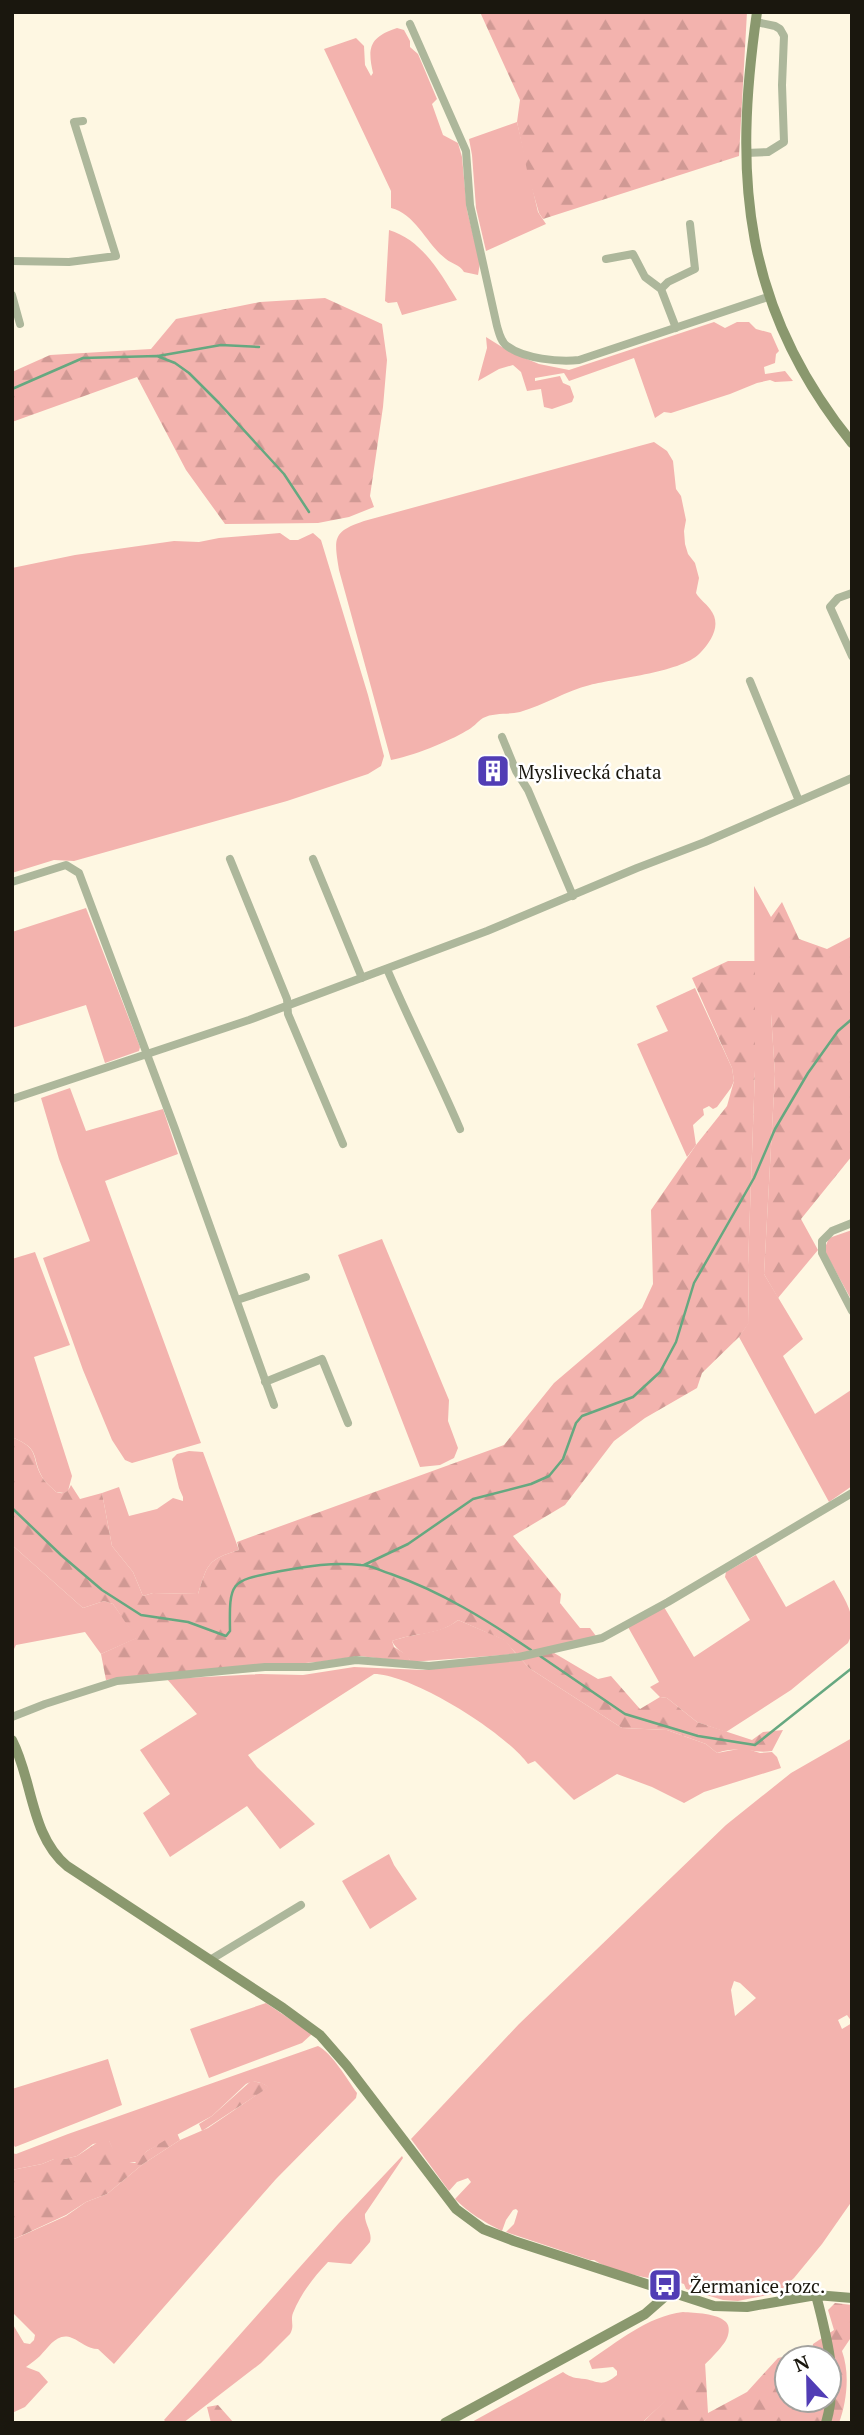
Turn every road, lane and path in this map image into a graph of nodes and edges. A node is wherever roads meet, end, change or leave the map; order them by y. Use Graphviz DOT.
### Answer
graph roads {
  1 [pos="757,17"];
  2 [pos="410,24"];
  3 [pos="75,122"];
  4 [pos="746,153"];
  5 [pos="690,224"];
  6 [pos="607,258"];
  7 [pos="12,261"];
  8 [pos="661,289"];
  9 [pos="12,295"];
  10 [pos="768,296"];
  11 [pos="20,324"];
  12 [pos="676,328"];
  13 [pos="852,443"];
  14 [pos="852,593"];
  15 [pos="852,656"];
  16 [pos="750,681"];
  17 [pos="502,737"];
  18 [pos="852,778"];
  19 [pos="799,801"];
  20 [pos="230,859"];
  21 [pos="313,859"];
  22 [pos="12,882"];
  23 [pos="573,896"];
  24 [pos="387,969"];
  25 [pos="362,978"];
  26 [pos="288,1005"];
  27 [pos="147,1055"];
  28 [pos="12,1099"];
  29 [pos="460,1129"];
  30 [pos="343,1144"];
  31 [pos="852,1223"];
  32 [pos="306,1278"];
  33 [pos="237,1300"];
  34 [pos="852,1311"];
  35 [pos="265,1382"];
  36 [pos="274,1405"];
  37 [pos="348,1423"];
  38 [pos="852,1493"];
  39 [pos="12,1717"];
  40 [pos="12,1740"];
  41 [pos="301,1905"];
  42 [pos="210,1960"];
  43 [pos="668,2293"];
  44 [pos="816,2295"];
  45 [pos="852,2298"];
  46 [pos="445,2423"];
  47 [pos="826,2423"];
  1 -- 4 [label="street"];
  1 -- 4 [label="street"];
  2 -- 12 [label="street"];
  3 -- 7 [label="street"];
  4 -- 10 [label="street"];
  5 -- 8 [label="street"];
  6 -- 8 [label="street"];
  8 -- 12 [label="street"];
  9 -- 11 [label="street"];
  10 -- 12 [label="street"];
  10 -- 13 [label="street"];
  14 -- 15 [label="street"];
  16 -- 19 [label="street"];
  17 -- 23 [label="street"];
  18 -- 19 [label="street"];
  19 -- 23 [label="street"];
  20 -- 26 [label="street"];
  21 -- 25 [label="street"];
  22 -- 27 [label="street"];
  23 -- 24 [label="street"];
  24 -- 25 [label="street"];
  24 -- 29 [label="street"];
  25 -- 26 [label="street"];
  26 -- 27 [label="street"];
  26 -- 30 [label="street"];
  27 -- 28 [label="street"];
  27 -- 33 [label="street"];
  31 -- 34 [label="street"];
  32 -- 33 [label="street"];
  33 -- 35 [label="street"];
  35 -- 36 [label="street"];
  35 -- 37 [label="street"];
  38 -- 39 [label="street"];
  40 -- 42 [label="street"];
  41 -- 42 [label="street"];
  42 -- 43 [label="street"];
  43 -- 44 [label="street"];
  43 -- 46 [label="street"];
  44 -- 45 [label="street"];
  44 -- 47 [label="street"];
}
